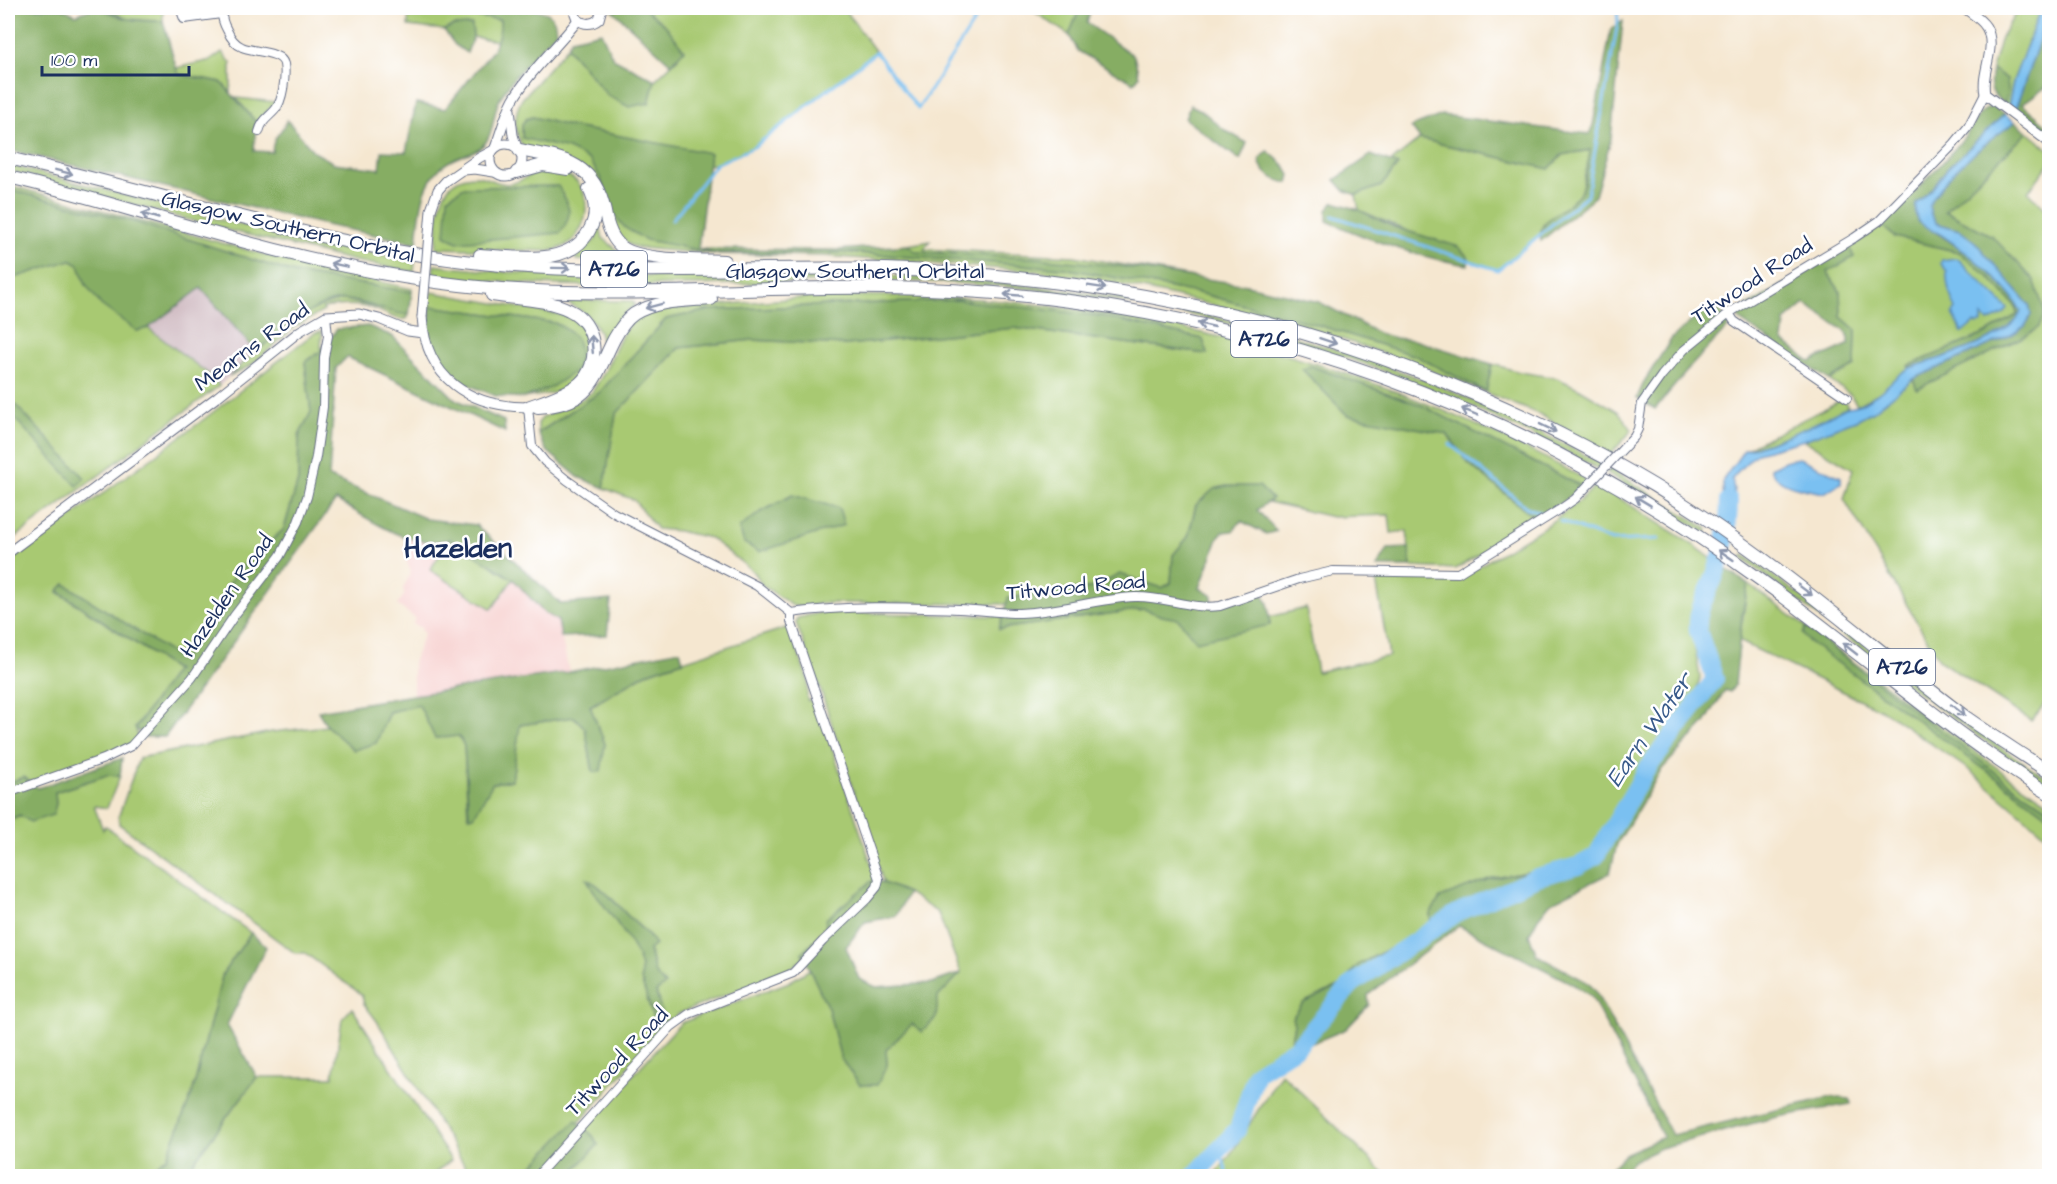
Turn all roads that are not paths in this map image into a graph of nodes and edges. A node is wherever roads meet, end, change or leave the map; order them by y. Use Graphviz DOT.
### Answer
graph roads {
  1 [pos="180,8"];
  2 [pos="573,8"];
  3 [pos="602,8"];
  4 [pos="1964,8"];
  5 [pos="222,11"];
  6 [pos="578,20"];
  7 [pos="1985,94"];
  8 [pos="510,108"];
  9 [pos="260,132"];
  10 [pos="2049,143"];
  11 [pos="494,149"];
  12 [pos="518,149"];
  13 [pos="8,158"];
  14 [pos="464,170"];
  15 [pos="494,172"];
  16 [pos="517,172"];
  17 [pos="8,177"];
  18 [pos="398,252"];
  19 [pos="830,268"];
  20 [pos="396,276"];
  21 [pos="795,289"];
  22 [pos="1729,313"];
  23 [pos="326,316"];
  24 [pos="423,333"];
  25 [pos="1847,398"];
  26 [pos="528,407"];
  27 [pos="8,553"];
  28 [pos="790,613"];
  29 [pos="2049,773"];
  30 [pos="8,793"];
  31 [pos="2049,794"];
  32 [pos="537,1176"];
  1 -- 5 [label="street"];
  2 -- 6 [label="street"];
  3 -- 6 [label="street"];
  4 -- 7 [label="street"];
  5 -- 9 [label="street"];
  6 -- 8 [label="street"];
  7 -- 10 [label="street"];
  7 -- 22 [label="street, Titwood Road"];
  8 -- 11 [label="street"];
  8 -- 12 [label="street"];
  11 -- 12 [label="street"];
  11 -- 14 [label="street"];
  11 -- 15 [label="street"];
  12 -- 16 [label="street"];
  12 -- 19 [label="highway"];
  13 -- 18 [label="highway, Glasgow Southern Orbital / A726, one-way"];
  14 -- 15 [label="street"];
  14 -- 24 [label="street, bridge"];
  15 -- 16 [label="street"];
  16 -- 18 [label="highway"];
  20 -- 17 [label="highway, Glasgow Southern Orbital / A726, one-way"];
  18 -- 19 [label="highway, Glasgow Southern Orbital / A726, one-way"];
  19 -- 29 [label="highway, Glasgow Southern Orbital / A726, one-way"];
  20 -- 21 [label="highway, Glasgow Southern Orbital / A726"];
  26 -- 20 [label="highway, one-way"];
  21 -- 26 [label="highway, one-way"];
  31 -- 21 [label="highway, Glasgow Southern Orbital / A726, one-way"];
  22 -- 25 [label="street"];
  22 -- 28 [label="street, Titwood Road, bridge"];
  23 -- 24 [label="street, Mearns Road"];
  23 -- 27 [label="street, Mearns Road"];
  23 -- 30 [label="street, Hazelden Road"];
  24 -- 26 [label="street"];
  26 -- 28 [label="street"];
  28 -- 32 [label="street, Titwood Road"];
}
